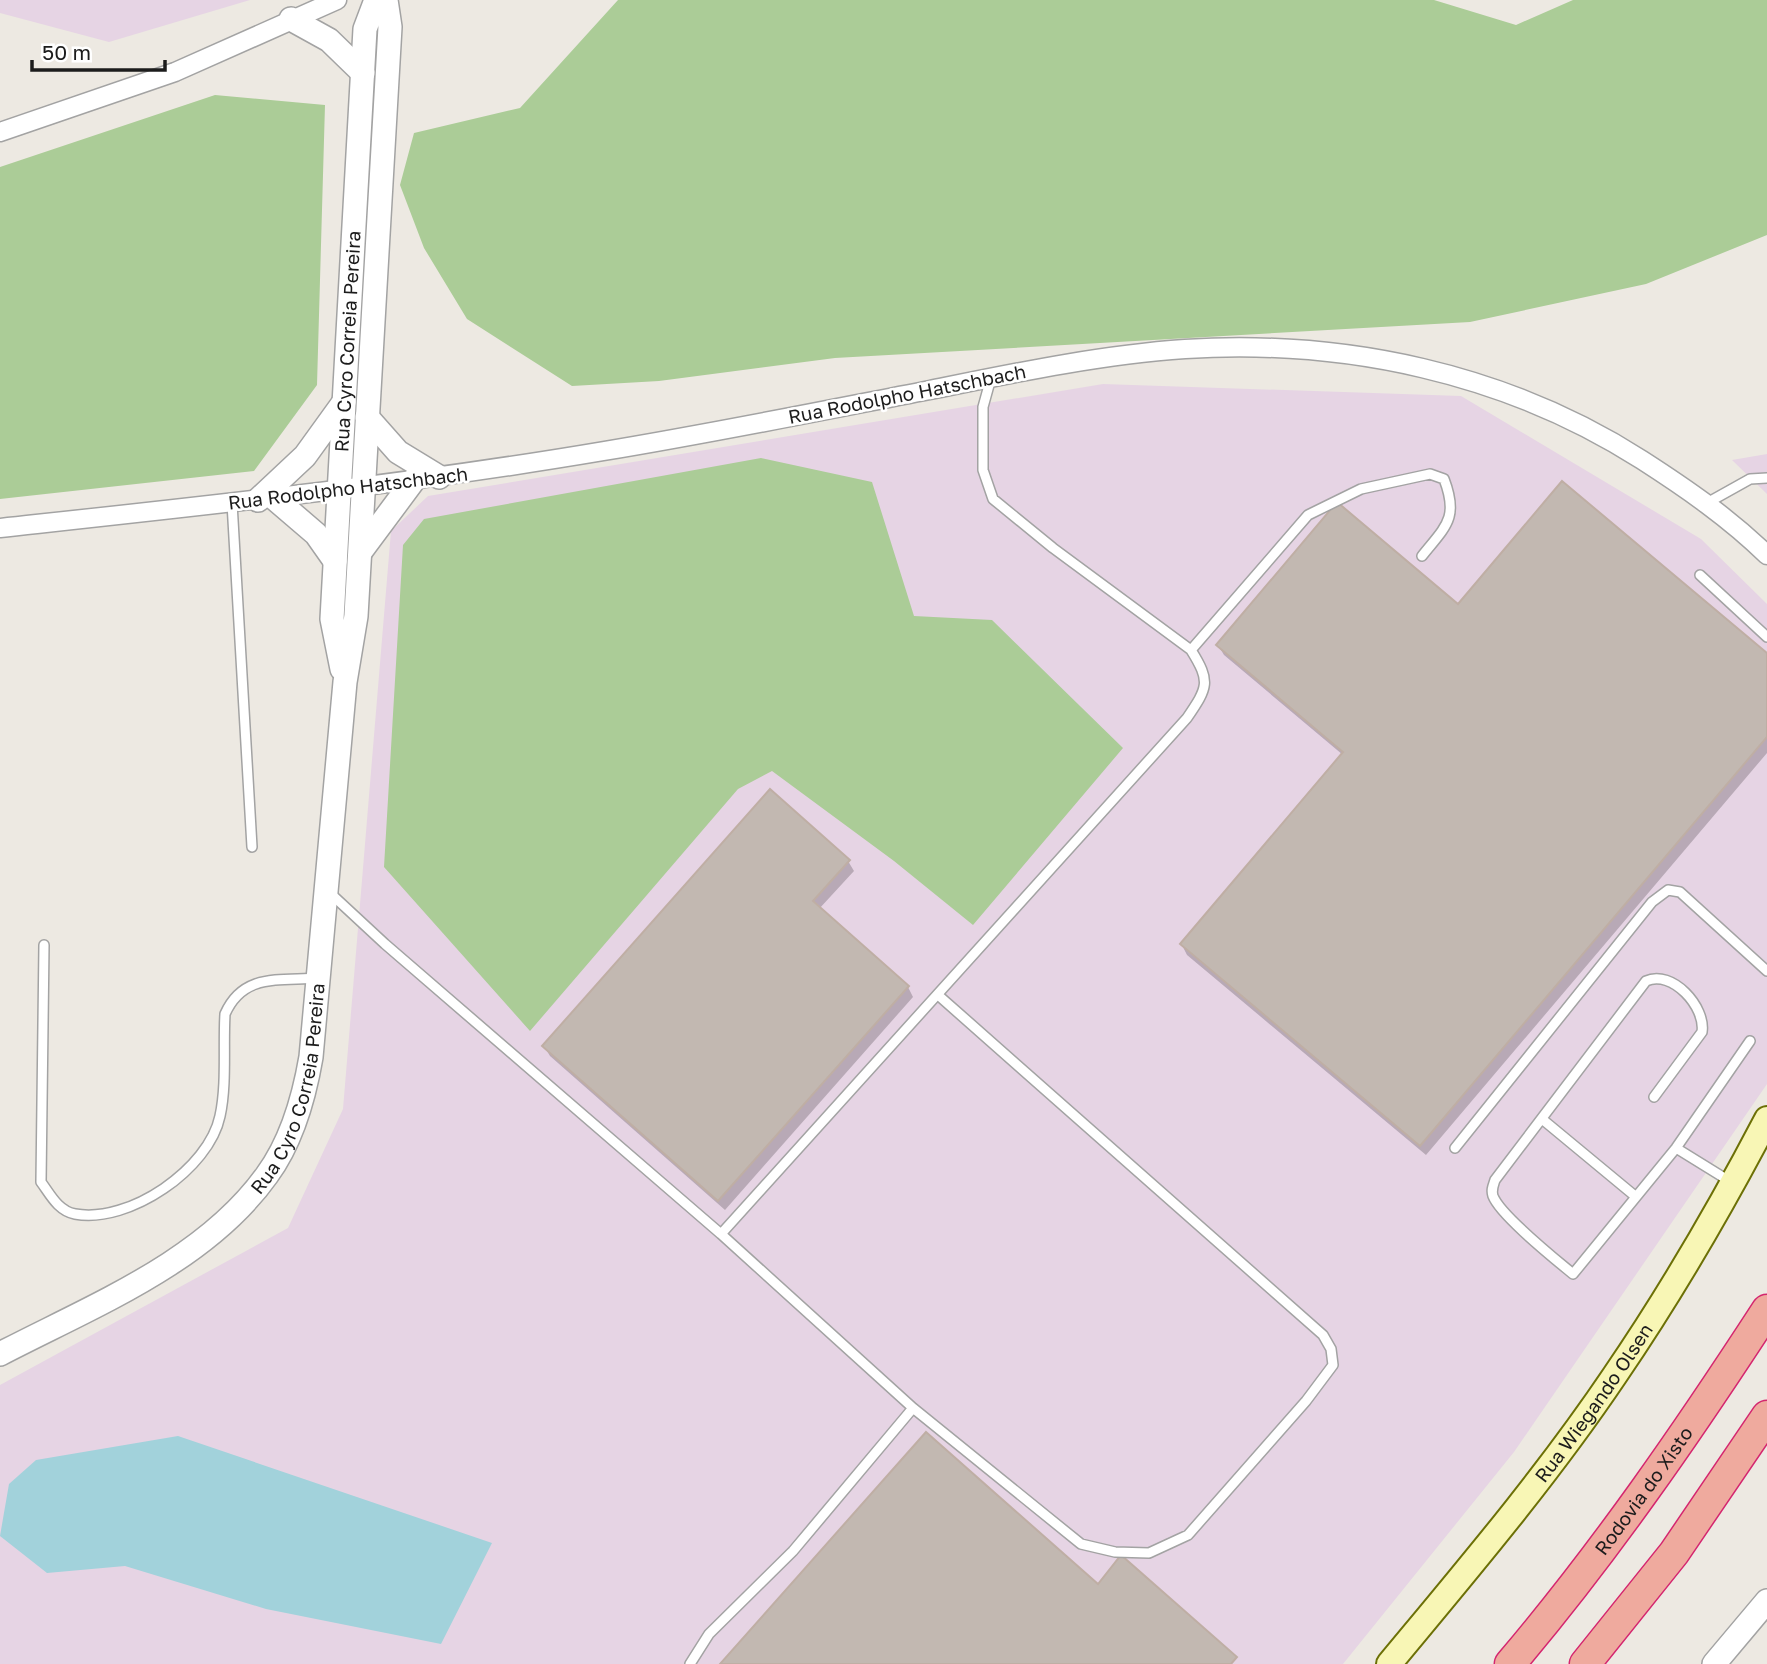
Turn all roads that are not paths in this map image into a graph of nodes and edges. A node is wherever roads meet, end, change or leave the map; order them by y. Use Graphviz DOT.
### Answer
graph roads {
  1 [pos="337,0"];
  2 [pos="376,0"];
  3 [pos="386,0"];
  4 [pos="291,19"];
  5 [pos="363,74"];
  6 [pos="0,132"];
  7 [pos="991,378"];
  8 [pos="344,402"];
  9 [pos="367,417"];
  10 [pos="439,477"];
  11 [pos="1767,478"];
  12 [pos="413,481"];
  13 [pos="363,488"];
  14 [pos="339,491"];
  15 [pos="266,499"];
  16 [pos="232,503"];
  17 [pos="1707,503"];
  18 [pos="0,528"];
  19 [pos="360,554"];
  20 [pos="1767,555"];
  21 [pos="1422,556"];
  22 [pos="335,561"];
  23 [pos="1700,575"];
  24 [pos="1767,637"];
  25 [pos="1191,650"];
  26 [pos="345,682"];
  27 [pos="252,847"];
  28 [pos="326,890"];
  29 [pos="44,946"];
  30 [pos="1767,971"];
  31 [pos="318,978"];
  32 [pos="937,995"];
  33 [pos="1750,1041"];
  34 [pos="1654,1097"];
  35 [pos="1542,1119"];
  36 [pos="1767,1119"];
  37 [pos="1455,1147"];
  38 [pos="1676,1148"];
  39 [pos="1733,1183"];
  40 [pos="1635,1196"];
  41 [pos="722,1234"];
  42 [pos="1767,1310"];
  43 [pos="0,1354"];
  44 [pos="913,1408"];
  45 [pos="1767,1416"];
  46 [pos="1767,1601"];
  47 [pos="690,1664"];
  48 [pos="1389,1664"];
  49 [pos="1510,1664"];
  50 [pos="1585,1664"];
  51 [pos="1714,1664"];
  1 -- 4 [label="street"];
  2 -- 5 [label="street, Rua Cyro Correia Pereira"];
  3 -- 9 [label="street, Rua Cyro Correia Pereira"];
  4 -- 5 [label="street"];
  4 -- 6 [label="street"];
  5 -- 8 [label="street, Rua Cyro Correia Pereira"];
  7 -- 10 [label="street, Rua Rodolpho Hatschbach"];
  7 -- 17 [label="street, Rua Rodolpho Hatschbach"];
  7 -- 25 [label="lane"];
  8 -- 14 [label="street, Rua Cyro Correia Pereira"];
  8 -- 15 [label="street"];
  9 -- 10 [label="street"];
  9 -- 13 [label="street, Rua Cyro Correia Pereira"];
  10 -- 12 [label="street, Rua Rodolpho Hatschbach"];
  11 -- 17 [label="lane"];
  12 -- 13 [label="street, Rua Rodolpho Hatschbach"];
  12 -- 19 [label="street"];
  13 -- 14 [label="street, Rua Rodolpho Hatschbach"];
  13 -- 19 [label="street, Rua Cyro Correia Pereira"];
  14 -- 15 [label="street, Rua Rodolpho Hatschbach"];
  14 -- 22 [label="street, Rua Cyro Correia Pereira"];
  15 -- 16 [label="street, Rua Rodolpho Hatschbach"];
  15 -- 22 [label="street"];
  16 -- 18 [label="street, Rua Rodolpho Hatschbach"];
  16 -- 27 [label="lane"];
  17 -- 20 [label="street, Rua Rodolpho Hatschbach"];
  19 -- 26 [label="street, Rua Cyro Correia Pereira"];
  21 -- 25 [label="lane"];
  22 -- 26 [label="street, Rua Cyro Correia Pereira"];
  23 -- 24 [label="lane"];
  25 -- 32 [label="lane"];
  26 -- 28 [label="street, Rua Cyro Correia Pereira"];
  28 -- 31 [label="street, Rua Cyro Correia Pereira"];
  28 -- 41 [label="lane"];
  29 -- 31 [label="lane"];
  30 -- 37 [label="lane"];
  31 -- 43 [label="street, Rua Cyro Correia Pereira"];
  32 -- 41 [label="lane"];
  32 -- 44 [label="lane"];
  33 -- 38 [label="lane"];
  34 -- 35 [label="lane"];
  35 -- 40 [label="lane"];
  35 -- 40 [label="lane"];
  36 -- 39 [label="main road, Rua Wiegando Olsen"];
  38 -- 39 [label="lane"];
  38 -- 40 [label="lane"];
  39 -- 48 [label="main road, Rua Wiegando Olsen"];
  41 -- 44 [label="lane"];
  42 -- 49 [label="highway, Rodovia do Xisto"];
  44 -- 47 [label="lane"];
  45 -- 50 [label="highway"];
  46 -- 51 [label="street"];
}
